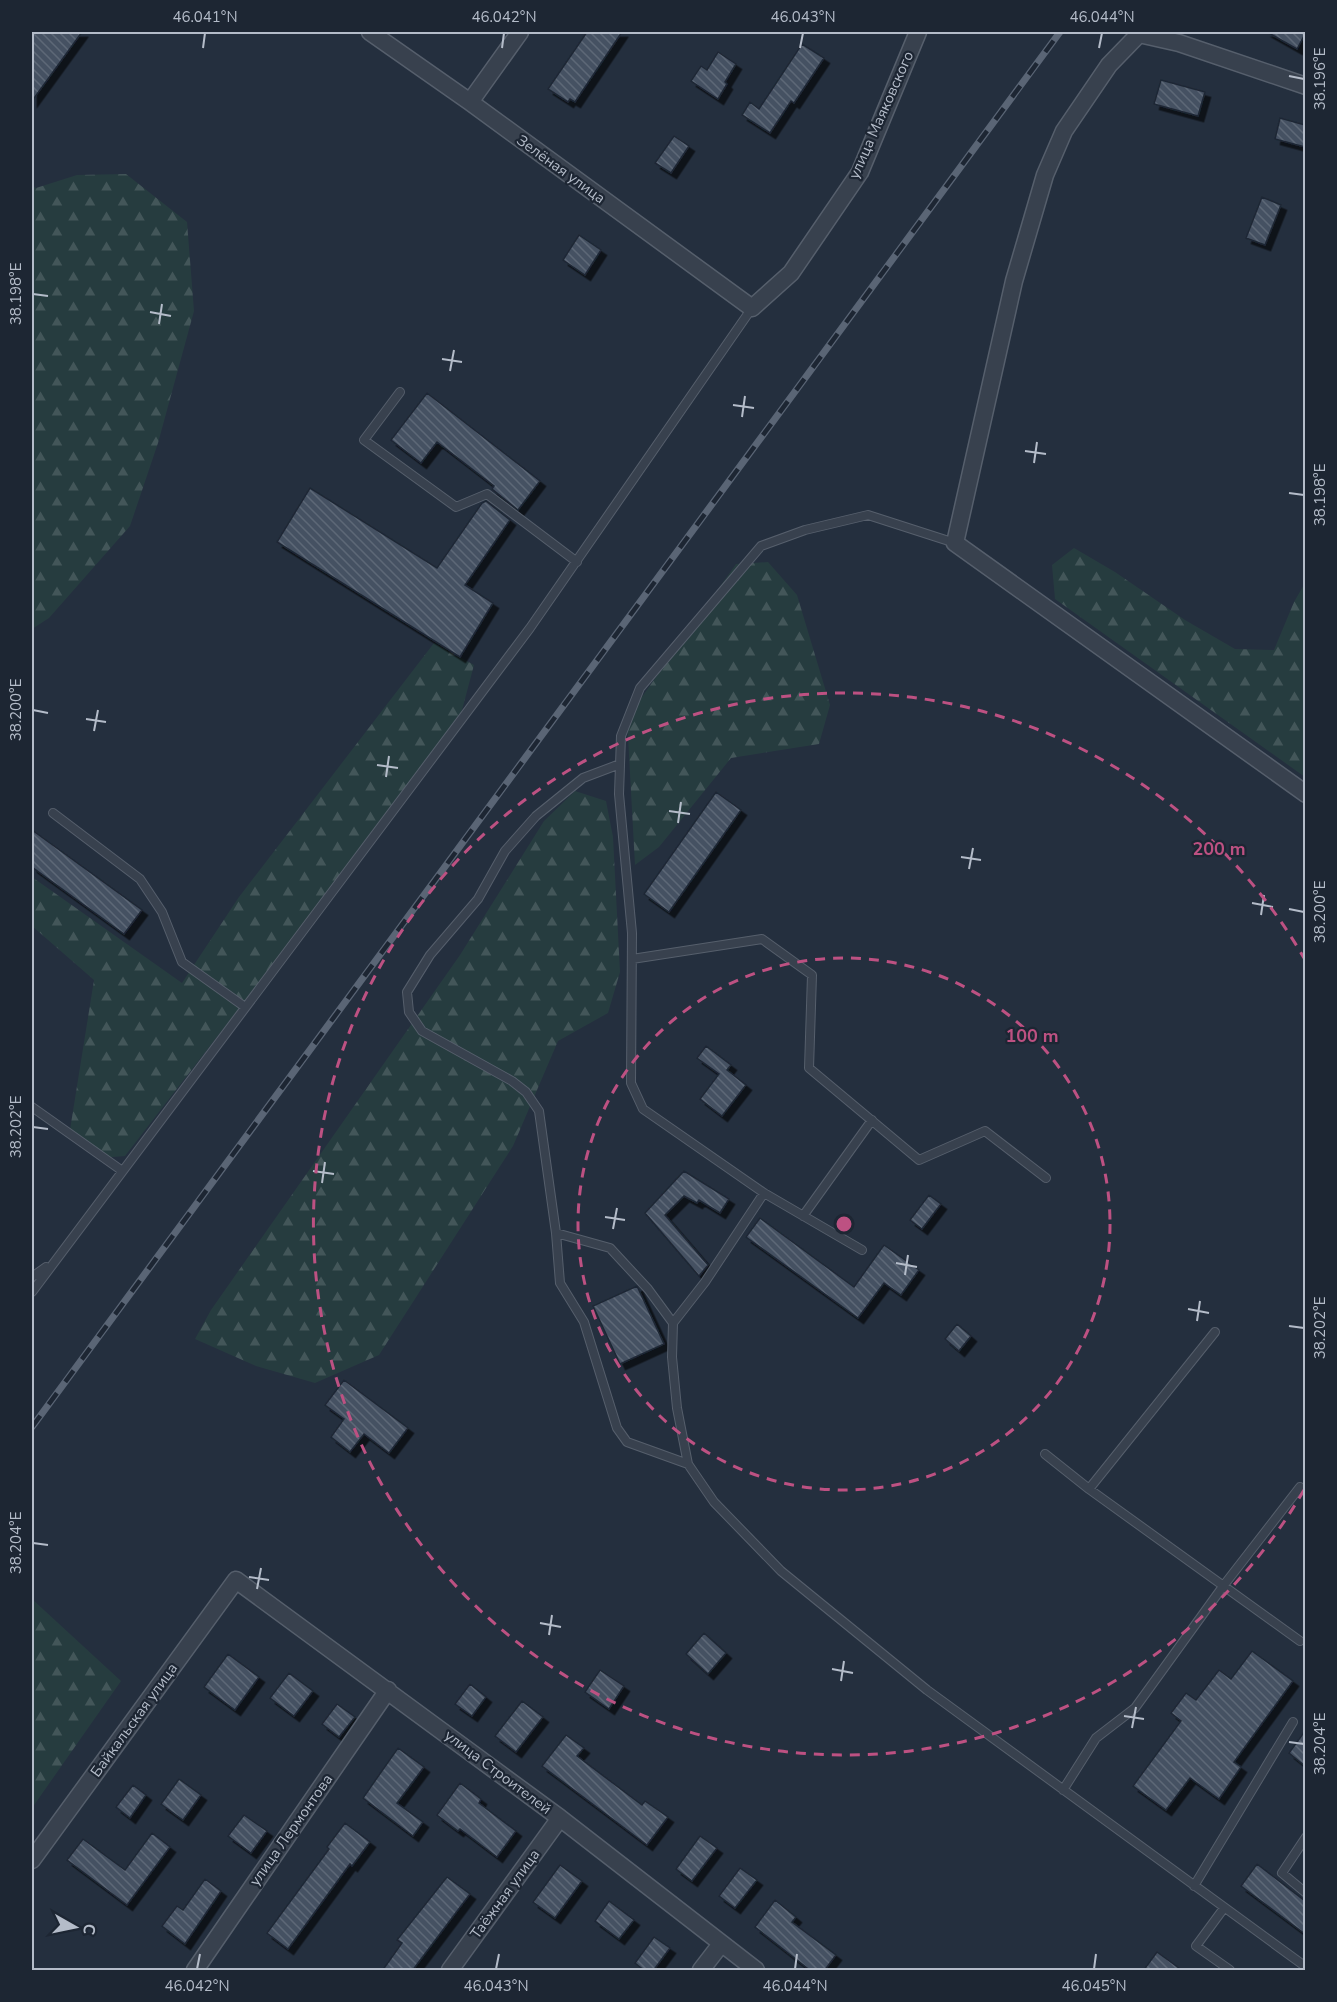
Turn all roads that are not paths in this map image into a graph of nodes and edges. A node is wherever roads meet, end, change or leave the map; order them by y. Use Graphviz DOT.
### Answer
graph roads {
  1 [pos="370,32"];
  2 [pos="520,32"];
  3 [pos="918,32"];
  4 [pos="1140,33"];
  5 [pos="1305,86"];
  6 [pos="470,102"];
  7 [pos="752,308"];
  8 [pos="400,392"];
  9 [pos="956,543"];
  10 [pos="577,562"];
  11 [pos="620,764"];
  12 [pos="1305,794"];
  13 [pos="53,813"];
  14 [pos="632,959"];
  15 [pos="245,1007"];
  16 [pos="32,1107"];
  17 [pos="872,1120"];
  18 [pos="122,1170"];
  19 [pos="1046,1178"];
  20 [pos="764,1193"];
  21 [pos="803,1216"];
  22 [pos="556,1233"];
  23 [pos="862,1250"];
  24 [pos="53,1263"];
  25 [pos="32,1277"];
  26 [pos="32,1292"];
  27 [pos="673,1323"];
  28 [pos="1215,1332"];
  29 [pos="1045,1454"];
  30 [pos="688,1464"];
  31 [pos="1300,1487"];
  32 [pos="1089,1489"];
  33 [pos="236,1580"];
  34 [pos="1224,1585"];
  35 [pos="1300,1641"];
  36 [pos="388,1690"];
  37 [pos="1293,1722"];
  38 [pos="1063,1790"];
  39 [pos="560,1818"];
  40 [pos="1305,1837"];
  41 [pos="32,1860"];
  42 [pos="1194,1886"];
  43 [pos="1305,1893"];
  44 [pos="1224,1908"];
  45 [pos="721,1944"];
  46 [pos="1305,1967"];
  47 [pos="195,1971"];
  48 [pos="450,1971"];
  49 [pos="701,1971"];
  50 [pos="756,1971"];
  51 [pos="1230,1971"];
  1 -- 6 [label="street, Зелёная улица"];
  2 -- 6 [label="street"];
  3 -- 7 [label="street, улица Маяковского"];
  4 -- 5 [label="street"];
  4 -- 9 [label="street"];
  6 -- 7 [label="street, Зелёная улица"];
  7 -- 10 [label="lane"];
  8 -- 10 [label="lane"];
  9 -- 11 [label="lane"];
  9 -- 12 [label="street"];
  10 -- 15 [label="lane"];
  11 -- 14 [label="lane"];
  11 -- 22 [label="lane"];
  13 -- 15 [label="lane"];
  14 -- 17 [label="lane"];
  14 -- 20 [label="lane"];
  15 -- 18 [label="lane"];
  16 -- 18 [label="lane"];
  17 -- 19 [label="lane"];
  17 -- 21 [label="lane"];
  18 -- 24 [label="lane"];
  20 -- 21 [label="lane"];
  20 -- 27 [label="lane"];
  21 -- 23 [label="lane"];
  22 -- 27 [label="lane"];
  22 -- 30 [label="lane"];
  24 -- 25 [label="lane"];
  24 -- 26 [label="lane"];
  27 -- 30 [label="lane"];
  28 -- 32 [label="lane"];
  29 -- 32 [label="lane"];
  30 -- 38 [label="lane"];
  31 -- 34 [label="lane"];
  32 -- 34 [label="lane"];
  33 -- 36 [label="street, улица Строителей"];
  33 -- 41 [label="street, Байкальская улица"];
  34 -- 35 [label="lane"];
  34 -- 38 [label="lane"];
  36 -- 39 [label="street, улица Строителей"];
  36 -- 47 [label="street, улица Лермонтова"];
  37 -- 42 [label="lane"];
  38 -- 42 [label="lane"];
  39 -- 45 [label="street, улица Строителей"];
  39 -- 48 [label="street, Таёжная улица"];
  40 -- 43 [label="lane"];
  42 -- 44 [label="lane"];
  44 -- 46 [label="lane"];
  44 -- 51 [label="lane"];
  45 -- 49 [label="street"];
  45 -- 50 [label="street, улица Строителей"];
}
